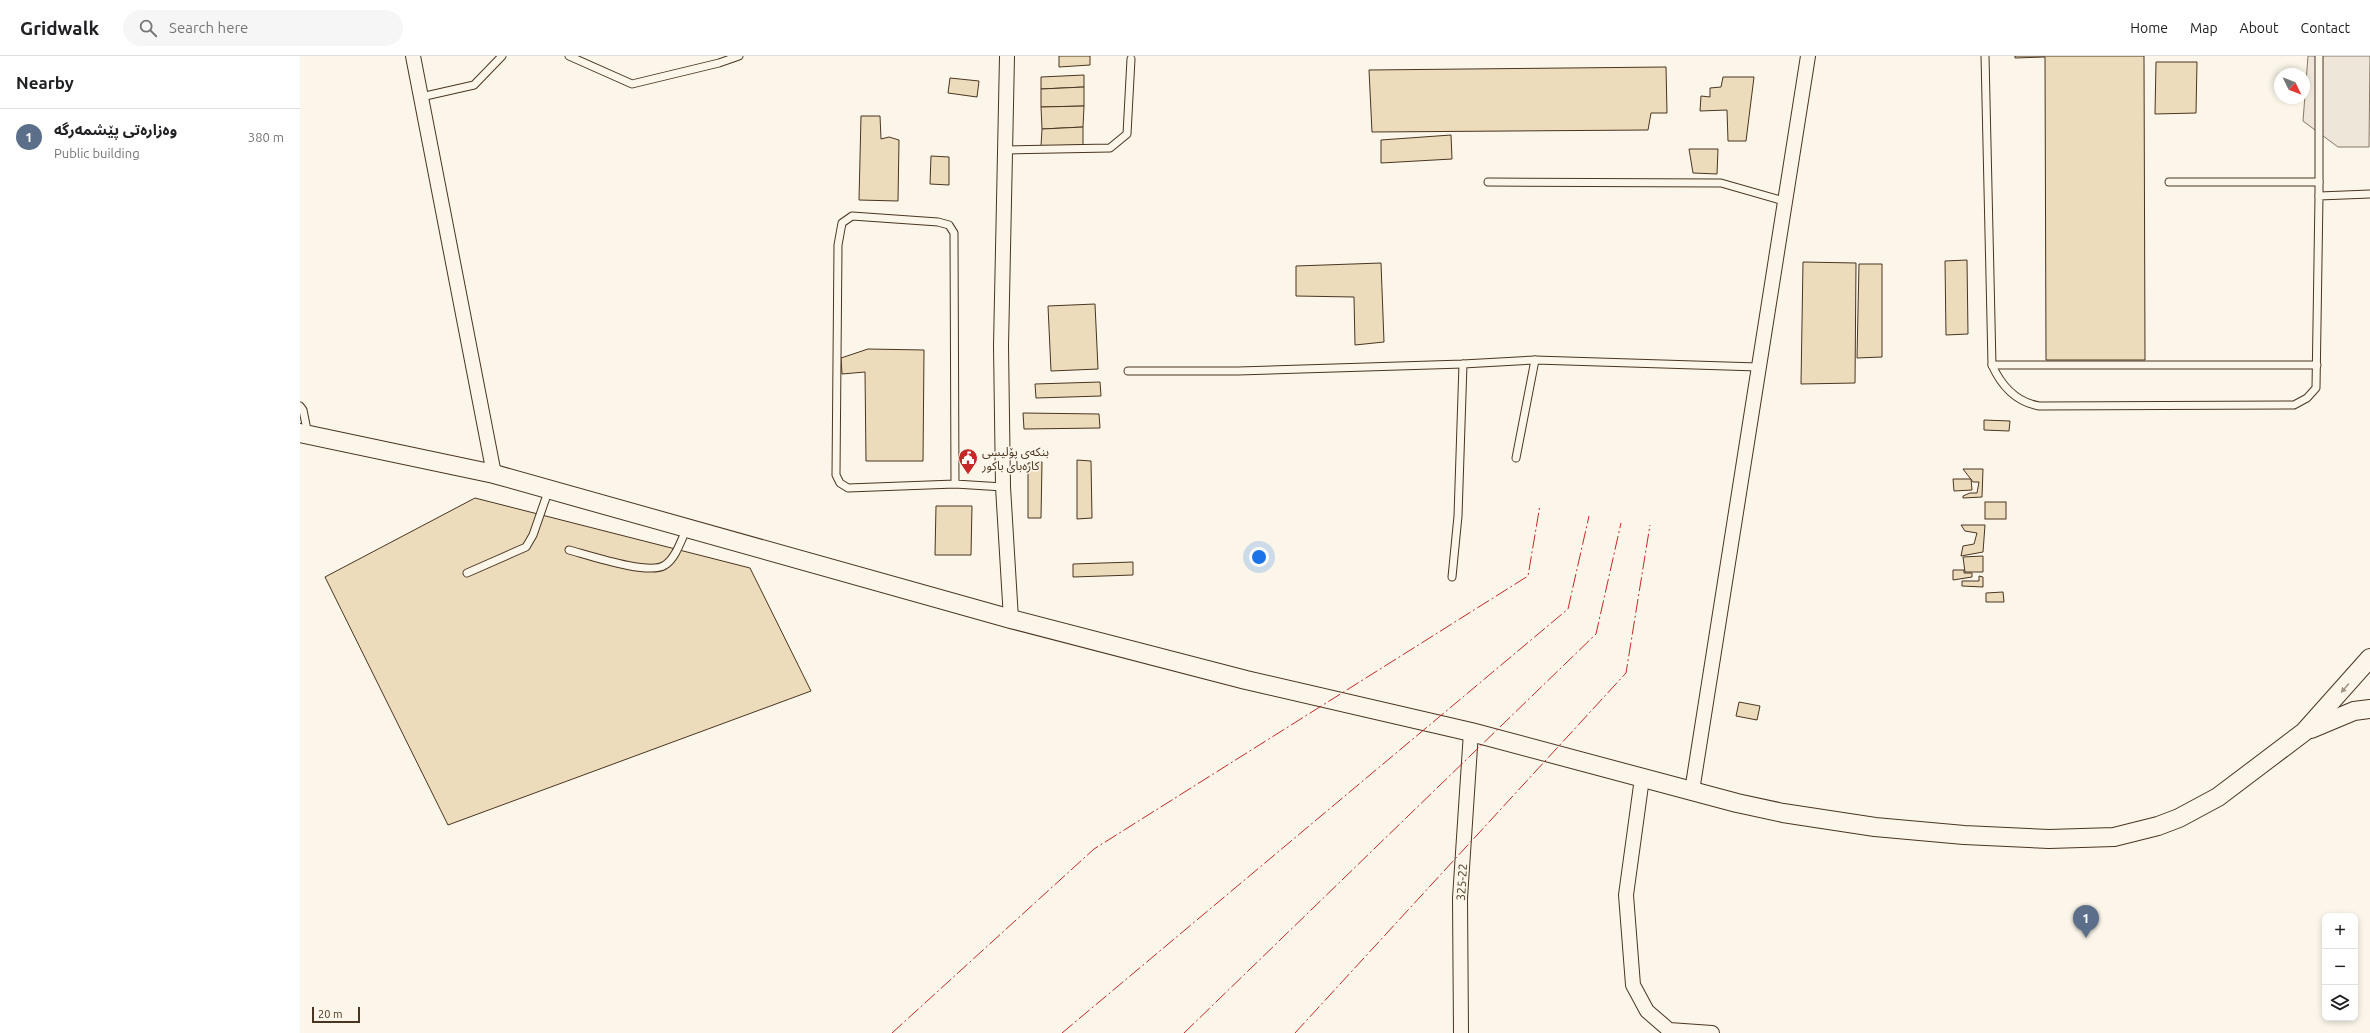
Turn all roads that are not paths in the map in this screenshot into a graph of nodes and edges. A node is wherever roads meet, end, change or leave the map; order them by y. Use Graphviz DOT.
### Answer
graph roads {
  1 [pos="413,56"];
  2 [pos="502,56"];
  3 [pos="569,56"];
  4 [pos="739,56"];
  5 [pos="1007,56"];
  6 [pos="1808,56"];
  7 [pos="1985,56"];
  8 [pos="2319,56"];
  9 [pos="1130,59"];
  10 [pos="421,97"];
  11 [pos="1004,150"];
  12 [pos="1488,182"];
  13 [pos="2169,182"];
  14 [pos="2319,182"];
  15 [pos="2370,194"];
  16 [pos="2319,196"];
  17 [pos="1784,201"];
  18 [pos="1535,360"];
  19 [pos="1464,364"];
  20 [pos="1992,365"];
  21 [pos="2316,365"];
  22 [pos="1758,367"];
  23 [pos="1128,371"];
  24 [pos="300,406"];
  25 [pos="304,434"];
  26 [pos="1516,458"];
  27 [pos="494,474"];
  28 [pos="955,484"];
  29 [pos="1003,487"];
  30 [pos="549,489"];
  31 [pos="687,528"];
  32 [pos="569,550"];
  33 [pos="467,573"];
  34 [pos="1452,578"];
  35 [pos="1011,619"];
  36 [pos="2370,658"];
  37 [pos="2370,709"];
  38 [pos="1471,732"];
  39 [pos="2304,732"];
  40 [pos="1642,778"];
  41 [pos="1692,791"];
  42 [pos="1461,1033"];
  43 [pos="1712,1033"];
  1 -- 10 [label="street"];
  2 -- 10 [label="lane"];
  3 -- 4 [label="lane"];
  5 -- 11 [label="street"];
  6 -- 17 [label="street"];
  7 -- 20 [label="lane"];
  8 -- 14 [label="lane"];
  9 -- 11 [label="lane"];
  10 -- 27 [label="street"];
  11 -- 29 [label="street"];
  12 -- 17 [label="lane"];
  13 -- 14 [label="lane"];
  14 -- 16 [label="lane"];
  15 -- 16 [label="lane"];
  16 -- 21 [label="lane"];
  17 -- 22 [label="street"];
  18 -- 19 [label="lane"];
  18 -- 22 [label="lane"];
  18 -- 26 [label="lane"];
  19 -- 23 [label="lane"];
  19 -- 34 [label="lane"];
  20 -- 21 [label="lane"];
  20 -- 21 [label="lane"];
  22 -- 41 [label="street"];
  24 -- 25 [label="lane"];
  25 -- 27 [label="street"];
  27 -- 30 [label="street"];
  28 -- 28 [label="lane"];
  28 -- 29 [label="lane"];
  29 -- 35 [label="street"];
  30 -- 31 [label="street"];
  30 -- 33 [label="lane"];
  31 -- 32 [label="lane"];
  31 -- 35 [label="street"];
  35 -- 38 [label="street"];
  36 -- 39 [label="street, one-way"];
  37 -- 39 [label="street"];
  38 -- 40 [label="street"];
  38 -- 42 [label="street, 325-22"];
  39 -- 41 [label="street"];
  40 -- 41 [label="street"];
  40 -- 43 [label="street"];
}
